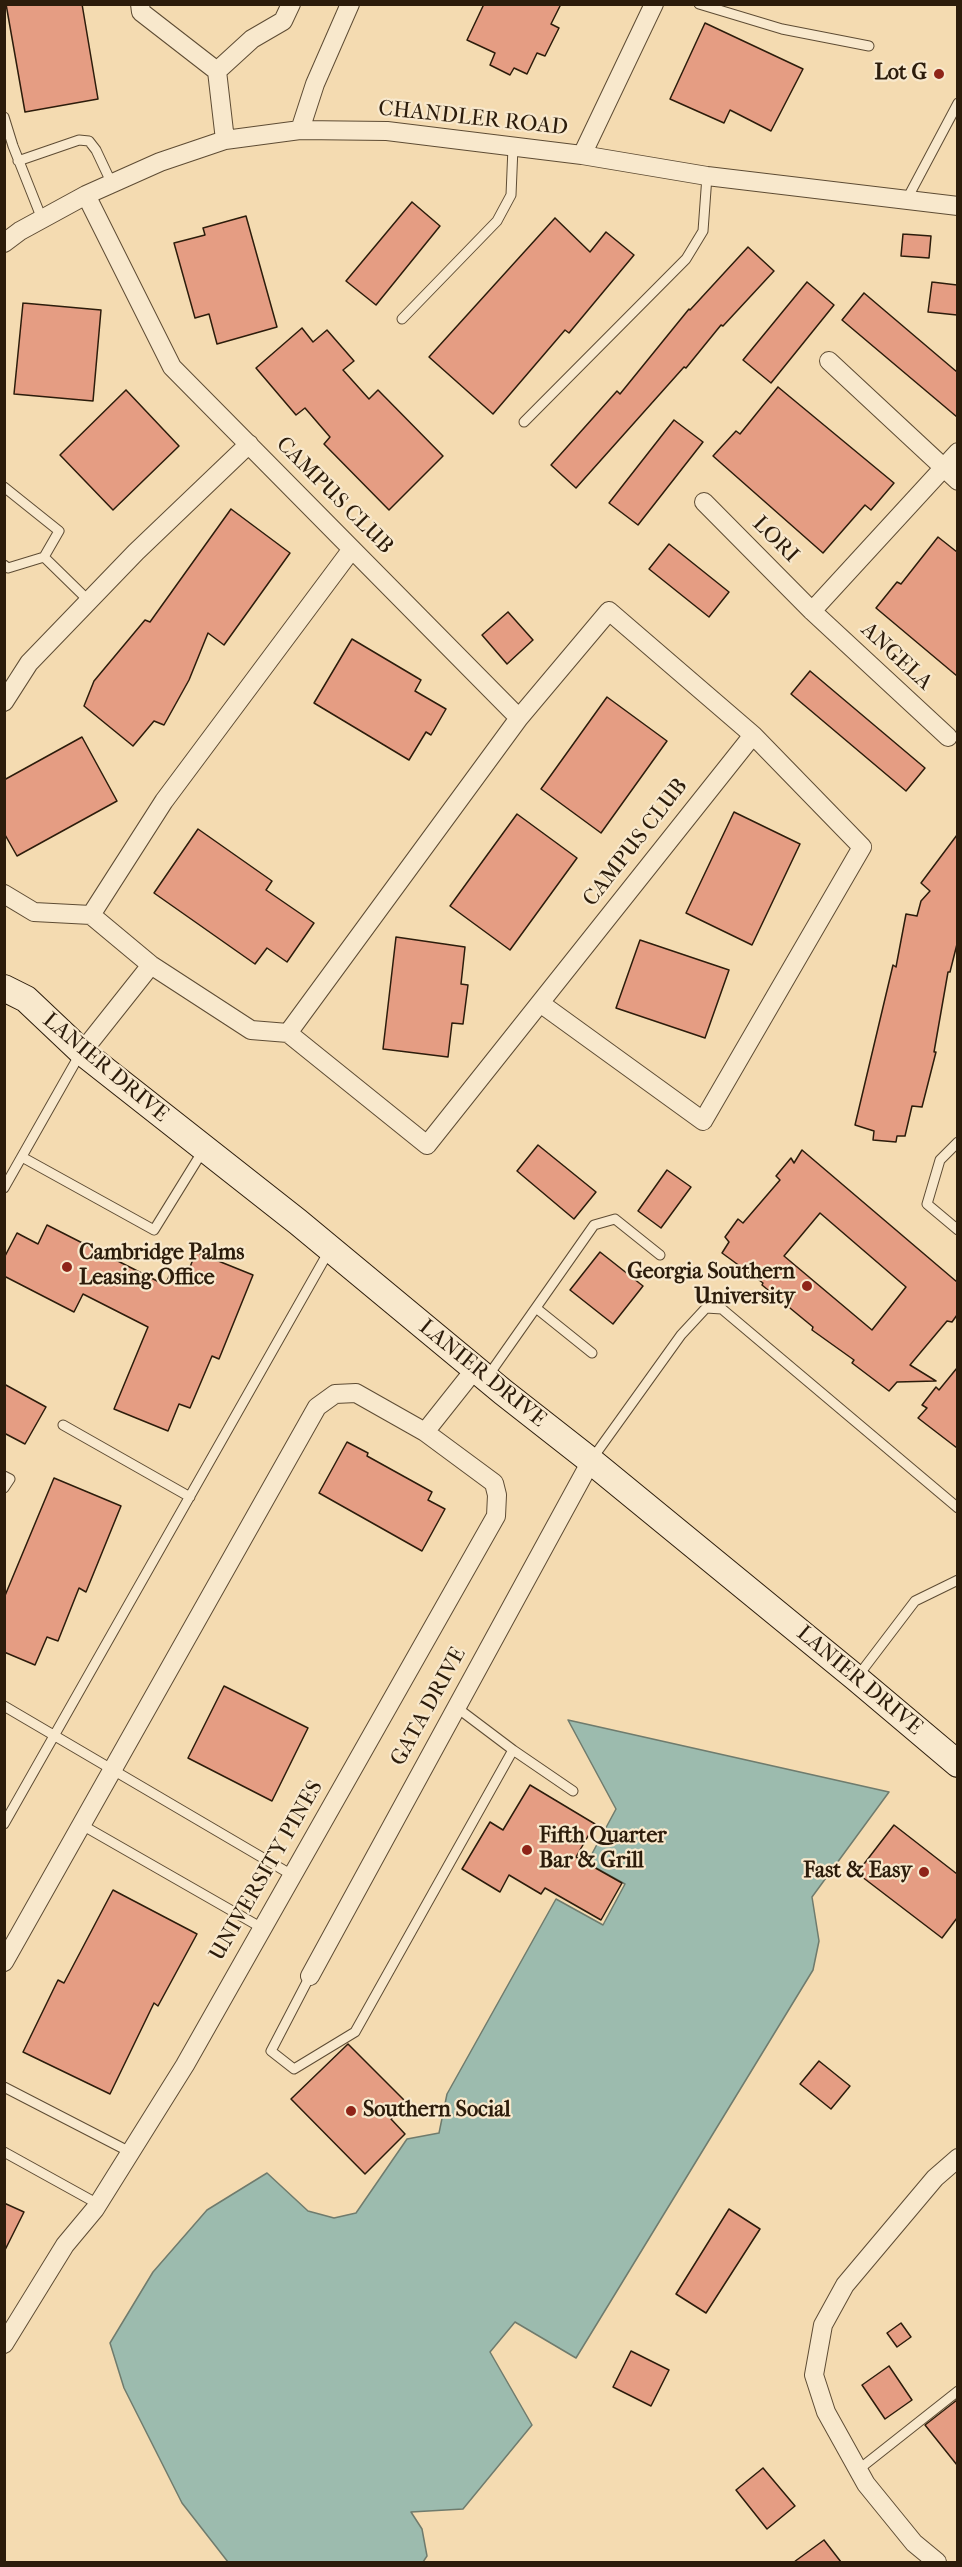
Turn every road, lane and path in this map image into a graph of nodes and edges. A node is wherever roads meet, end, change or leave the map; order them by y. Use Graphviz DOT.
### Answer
graph roads {
  1 [pos="140,4"];
  2 [pos="291,4"];
  3 [pos="351,4"];
  4 [pos="654,4"];
  5 [pos="699,4"];
  6 [pos="869,46"];
  7 [pos="217,71"];
  8 [pos="957,102"];
  9 [pos="4,117"];
  10 [pos="300,130"];
  11 [pos="225,140"];
  12 [pos="513,147"];
  13 [pos="582,155"];
  14 [pos="18,161"];
  15 [pos="707,177"];
  16 [pos="112,184"];
  17 [pos="86,195"];
  18 [pos="907,199"];
  19 [pos="957,206"];
  20 [pos="42,219"];
  21 [pos="4,243"];
  22 [pos="402,319"];
  23 [pos="829,361"];
  24 [pos="524,422"];
  25 [pos="249,444"];
  26 [pos="957,452"];
  27 [pos="943,467"];
  28 [pos="957,481"];
  29 [pos="4,488"];
  30 [pos="704,502"];
  31 [pos="352,549"];
  32 [pos="44,557"];
  33 [pos="4,565"];
  34 [pos="89,601"];
  35 [pos="812,611"];
  36 [pos="4,702"];
  37 [pos="519,718"];
  38 [pos="753,735"];
  39 [pos="948,737"];
  40 [pos="4,894"];
  41 [pos="91,915"];
  42 [pos="151,965"];
  43 [pos="4,988"];
  44 [pos="540,1003"];
  45 [pos="288,1034"];
  46 [pos="82,1052"];
  47 [pos="957,1142"];
  48 [pos="204,1149"];
  49 [pos="22,1157"];
  50 [pos="4,1188"];
  51 [pos="957,1230"];
  52 [pos="330,1248"];
  53 [pos="660,1255"];
  54 [pos="536,1308"];
  55 [pos="592,1353"];
  56 [pos="481,1374"];
  57 [pos="63,1425"];
  58 [pos="425,1432"];
  59 [pos="591,1461"];
  60 [pos="4,1476"];
  61 [pos="4,1488"];
  62 [pos="190,1497"];
  63 [pos="957,1508"];
  64 [pos="957,1580"];
  65 [pos="856,1678"];
  66 [pos="4,1706"];
  67 [pos="456,1707"];
  68 [pos="54,1736"];
  69 [pos="513,1750"];
  70 [pos="957,1764"];
  71 [pos="112,1771"];
  72 [pos="573,1791"];
  73 [pos="4,1824"];
  74 [pos="82,1825"];
  75 [pos="292,1875"];
  76 [pos="262,1928"];
  77 [pos="4,1962"];
  78 [pos="310,1976"];
  79 [pos="4,2087"];
  80 [pos="4,2152"];
  81 [pos="130,2152"];
  82 [pos="957,2158"];
  83 [pos="98,2204"];
  84 [pos="4,2344"];
  85 [pos="957,2391"];
  86 [pos="858,2470"];
  87 [pos="937,2562"];
  1 -- 7 [label="street"];
  2 -- 7 [label="street"];
  3 -- 10 [label="street"];
  4 -- 13 [label="street"];
  5 -- 6 [label="lane"];
  7 -- 11 [label="street"];
  8 -- 18 [label="lane"];
  9 -- 14 [label="lane"];
  10 -- 11 [label="street, CHANDLER ROAD"];
  10 -- 12 [label="street, CHANDLER ROAD"];
  11 -- 16 [label="street, CHANDLER ROAD"];
  12 -- 13 [label="street, CHANDLER ROAD"];
  12 -- 22 [label="lane"];
  13 -- 15 [label="street, CHANDLER ROAD"];
  14 -- 16 [label="lane"];
  14 -- 20 [label="lane"];
  15 -- 18 [label="street, CHANDLER ROAD"];
  15 -- 24 [label="lane"];
  16 -- 17 [label="street, CHANDLER ROAD"];
  17 -- 20 [label="street, CHANDLER ROAD"];
  17 -- 25 [label="street, CAMPUS CLUB"];
  18 -- 19 [label="street, CHANDLER ROAD"];
  20 -- 21 [label="street, CHANDLER ROAD"];
  23 -- 27 [label="street"];
  25 -- 31 [label="street, CAMPUS CLUB"];
  25 -- 34 [label="street, CAMPUS CLUB"];
  26 -- 27 [label="street"];
  27 -- 28 [label="street"];
  27 -- 35 [label="street"];
  29 -- 32 [label="lane"];
  30 -- 35 [label="street, LORI"];
  31 -- 37 [label="street, CAMPUS CLUB"];
  31 -- 41 [label="street"];
  32 -- 33 [label="lane"];
  32 -- 34 [label="lane"];
  34 -- 36 [label="street, CAMPUS CLUB"];
  35 -- 39 [label="street, ANGELA"];
  37 -- 38 [label="street"];
  37 -- 45 [label="street"];
  38 -- 44 [label="street, CAMPUS CLUB"];
  38 -- 44 [label="street"];
  40 -- 41 [label="street"];
  41 -- 42 [label="street"];
  42 -- 45 [label="street"];
  42 -- 46 [label="street"];
  43 -- 46 [label="street, LANIER DRIVE"];
  44 -- 45 [label="street, CAMPUS CLUB"];
  46 -- 48 [label="street, LANIER DRIVE"];
  46 -- 49 [label="lane"];
  47 -- 51 [label="lane"];
  48 -- 49 [label="lane"];
  48 -- 52 [label="street, LANIER DRIVE"];
  49 -- 50 [label="lane"];
  52 -- 56 [label="street, LANIER DRIVE"];
  52 -- 62 [label="lane"];
  53 -- 54 [label="lane"];
  54 -- 55 [label="lane"];
  54 -- 56 [label="lane"];
  56 -- 58 [label="street"];
  56 -- 59 [label="street, LANIER DRIVE"];
  57 -- 62 [label="lane"];
  58 -- 71 [label="street, UNIVERSITY PINES"];
  58 -- 75 [label="street, UNIVERSITY PINES"];
  59 -- 63 [label="lane"];
  59 -- 65 [label="street, LANIER DRIVE"];
  59 -- 67 [label="street, GATA DRIVE"];
  60 -- 61 [label="lane"];
  62 -- 68 [label="lane"];
  64 -- 65 [label="lane"];
  65 -- 70 [label="street, LANIER DRIVE"];
  66 -- 68 [label="lane"];
  67 -- 69 [label="lane"];
  67 -- 78 [label="street, GATA DRIVE"];
  68 -- 71 [label="lane"];
  68 -- 73 [label="lane"];
  69 -- 72 [label="lane"];
  69 -- 78 [label="lane"];
  71 -- 74 [label="street, UNIVERSITY PINES"];
  71 -- 75 [label="lane"];
  74 -- 76 [label="lane"];
  74 -- 77 [label="street, UNIVERSITY PINES"];
  75 -- 76 [label="street, UNIVERSITY PINES"];
  76 -- 81 [label="street, UNIVERSITY PINES"];
  79 -- 81 [label="lane"];
  80 -- 83 [label="lane"];
  81 -- 83 [label="street, UNIVERSITY PINES"];
  82 -- 86 [label="street"];
  83 -- 84 [label="street, UNIVERSITY PINES"];
  85 -- 86 [label="lane"];
  86 -- 87 [label="street"];
}
